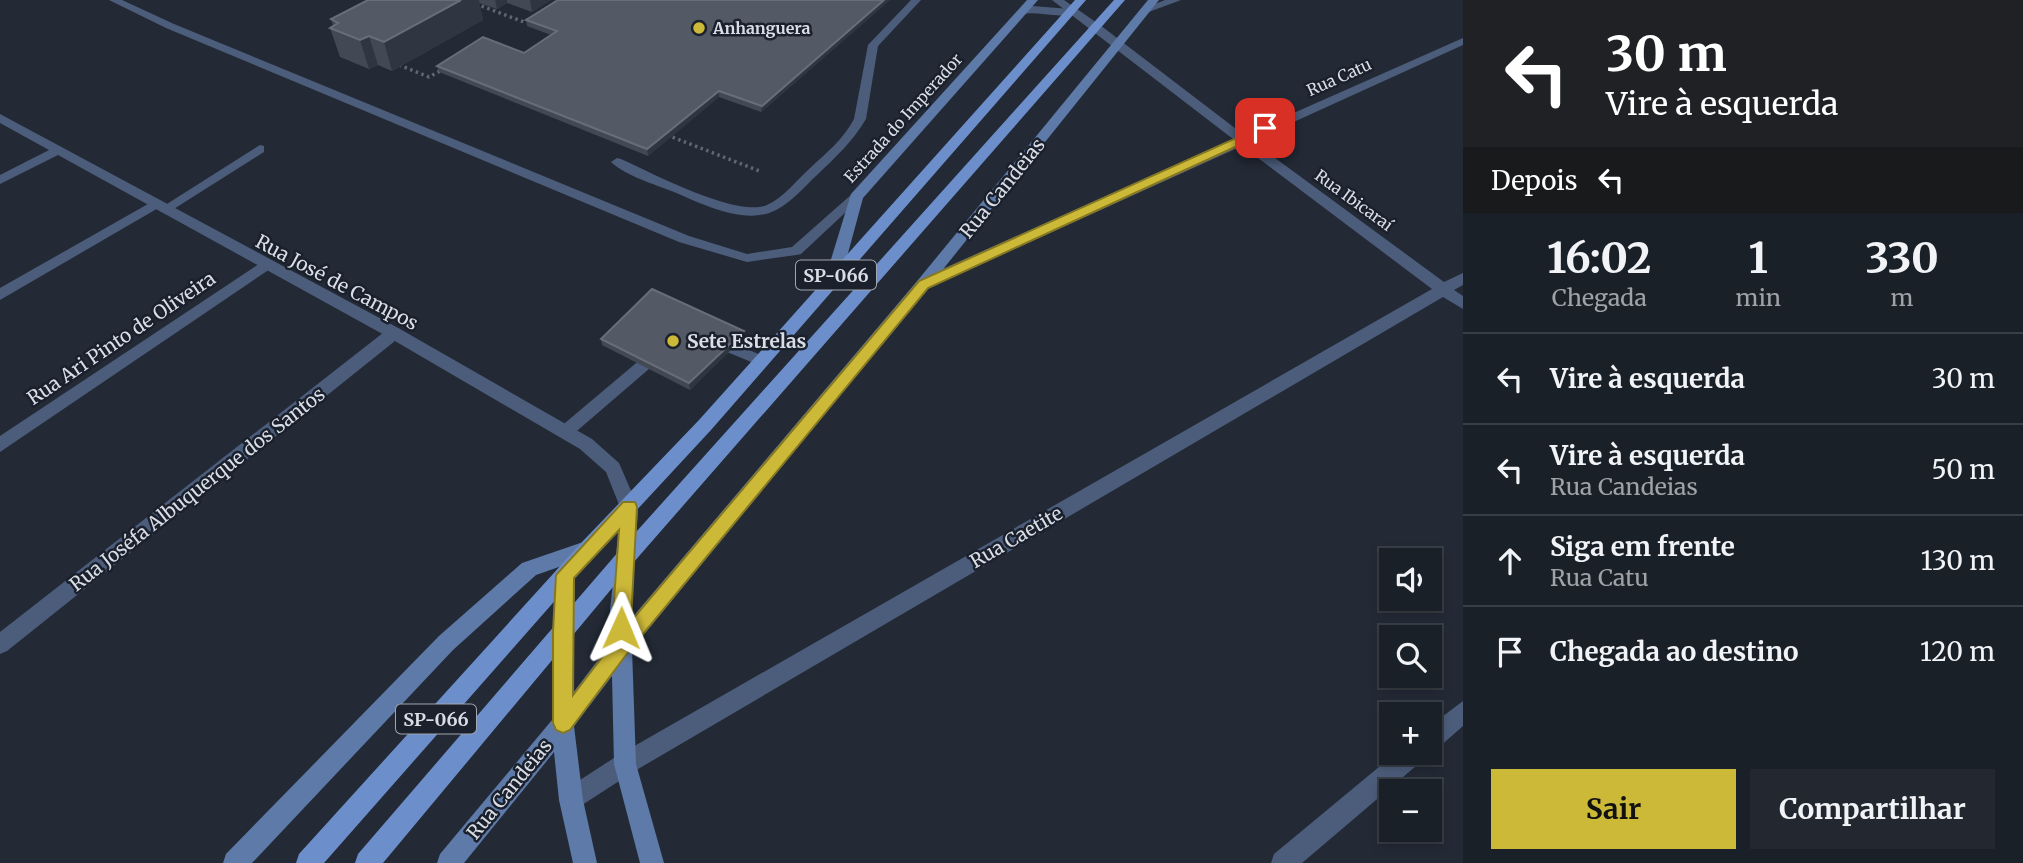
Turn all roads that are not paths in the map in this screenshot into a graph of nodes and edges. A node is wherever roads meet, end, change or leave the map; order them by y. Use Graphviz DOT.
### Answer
graph roads {
  1 [pos="114,0"];
  2 [pos="916,0"];
  3 [pos="1033,0"];
  4 [pos="1056,0"];
  5 [pos="1120,0"];
  6 [pos="1154,0"];
  7 [pos="1176,0"];
  8 [pos="1075,6"];
  9 [pos="1146,10"];
  10 [pos="1023,11"];
  11 [pos="1096,27"];
  12 [pos="1463,41"];
  13 [pos="1118,44"];
  14 [pos="0,118"];
  15 [pos="1241,139"];
  16 [pos="260,149"];
  17 [pos="57,150"];
  18 [pos="617,162"];
  19 [pos="0,180"];
  20 [pos="856,197"];
  21 [pos="160,206"];
  22 [pos="265,265"];
  23 [pos="1463,278"];
  24 [pos="833,279"];
  25 [pos="923,284"];
  26 [pos="1445,288"];
  27 [pos="0,295"];
  28 [pos="1463,304"];
  29 [pos="394,333"];
  30 [pos="701,337"];
  31 [pos="669,344"];
  32 [pos="761,361"];
  33 [pos="565,432"];
  34 [pos="0,445"];
  35 [pos="629,507"];
  36 [pos="589,548"];
  37 [pos="626,557"];
  38 [pos="565,575"];
  39 [pos="562,632"];
  40 [pos="0,644"];
  41 [pos="622,645"];
  42 [pos="1463,712"];
  43 [pos="563,723"];
  44 [pos="1442,730"];
  45 [pos="625,764"];
  46 [pos="1400,765"];
  47 [pos="571,799"];
  48 [pos="235,863"];
  49 [pos="308,863"];
  50 [pos="367,863"];
  51 [pos="449,863"];
  52 [pos="585,863"];
  53 [pos="652,863"];
  54 [pos="1283,863"];
  1 -- 20 [label="lane"];
  2 -- 18 [label="lane"];
  3 -- 10 [label="main road, Estrada do Imperador"];
  4 -- 8 [label="street, Rua Ibicaraí"];
  5 -- 11 [label="main road, SP-066"];
  6 -- 9 [label="main road, Rua Candeias"];
  7 -- 9 [label="street"];
  8 -- 10 [label="street"];
  8 -- 11 [label="street, Rua Ibicaraí"];
  8 -- 24 [label="main road, SP-066"];
  9 -- 13 [label="main road, Rua Candeias"];
  10 -- 20 [label="main road, Estrada do Imperador"];
  11 -- 13 [label="street, Rua Ibicaraí"];
  11 -- 37 [label="main road, SP-066"];
  12 -- 15 [label="street, Rua Catu"];
  13 -- 15 [label="street, Rua Ibicaraí"];
  13 -- 25 [label="main road, Rua Candeias"];
  14 -- 17 [label="street, Rua José de Campos"];
  15 -- 25 [label="street, Rua Catu"];
  15 -- 26 [label="street, Rua Ibicaraí"];
  16 -- 21 [label="lane"];
  17 -- 19 [label="street"];
  17 -- 21 [label="street, Rua José de Campos"];
  20 -- 24 [label="main road, Estrada do Imperador"];
  21 -- 22 [label="street, Rua José de Campos"];
  21 -- 27 [label="street"];
  22 -- 29 [label="street, Rua José de Campos"];
  22 -- 34 [label="street, Rua Ari Pinto de Oliveira"];
  23 -- 26 [label="street, Rua Caetite"];
  24 -- 32 [label="main road, SP-066"];
  25 -- 41 [label="main road, Rua Candeias"];
  26 -- 28 [label="street, Rua Ibicaraí"];
  26 -- 45 [label="street, Rua Caetite"];
  29 -- 33 [label="street, Rua José de Campos"];
  29 -- 40 [label="street, Rua Joséfa Albuquerque dos Santos"];
  30 -- 32 [label="lane"];
  31 -- 33 [label="lane"];
  32 -- 35 [label="main road, SP-066"];
  33 -- 35 [label="street, Rua José de Campos"];
  35 -- 36 [label="main road, SP-066"];
  35 -- 37 [label="main road"];
  36 -- 38 [label="main road, SP-066"];
  36 -- 48 [label="main road"];
  37 -- 39 [label="main road, SP-066"];
  37 -- 41 [label="main road"];
  38 -- 39 [label="main road"];
  38 -- 49 [label="main road, SP-066"];
  39 -- 43 [label="main road"];
  39 -- 50 [label="main road, SP-066"];
  41 -- 43 [label="main road, Rua Candeias"];
  41 -- 45 [label="main road"];
  42 -- 44 [label="street"];
  43 -- 47 [label="main road"];
  43 -- 51 [label="main road, Rua Candeias"];
  45 -- 47 [label="street, Rua Caetite"];
  45 -- 53 [label="main road"];
  46 -- 54 [label="street"];
  47 -- 52 [label="main road"];
}
